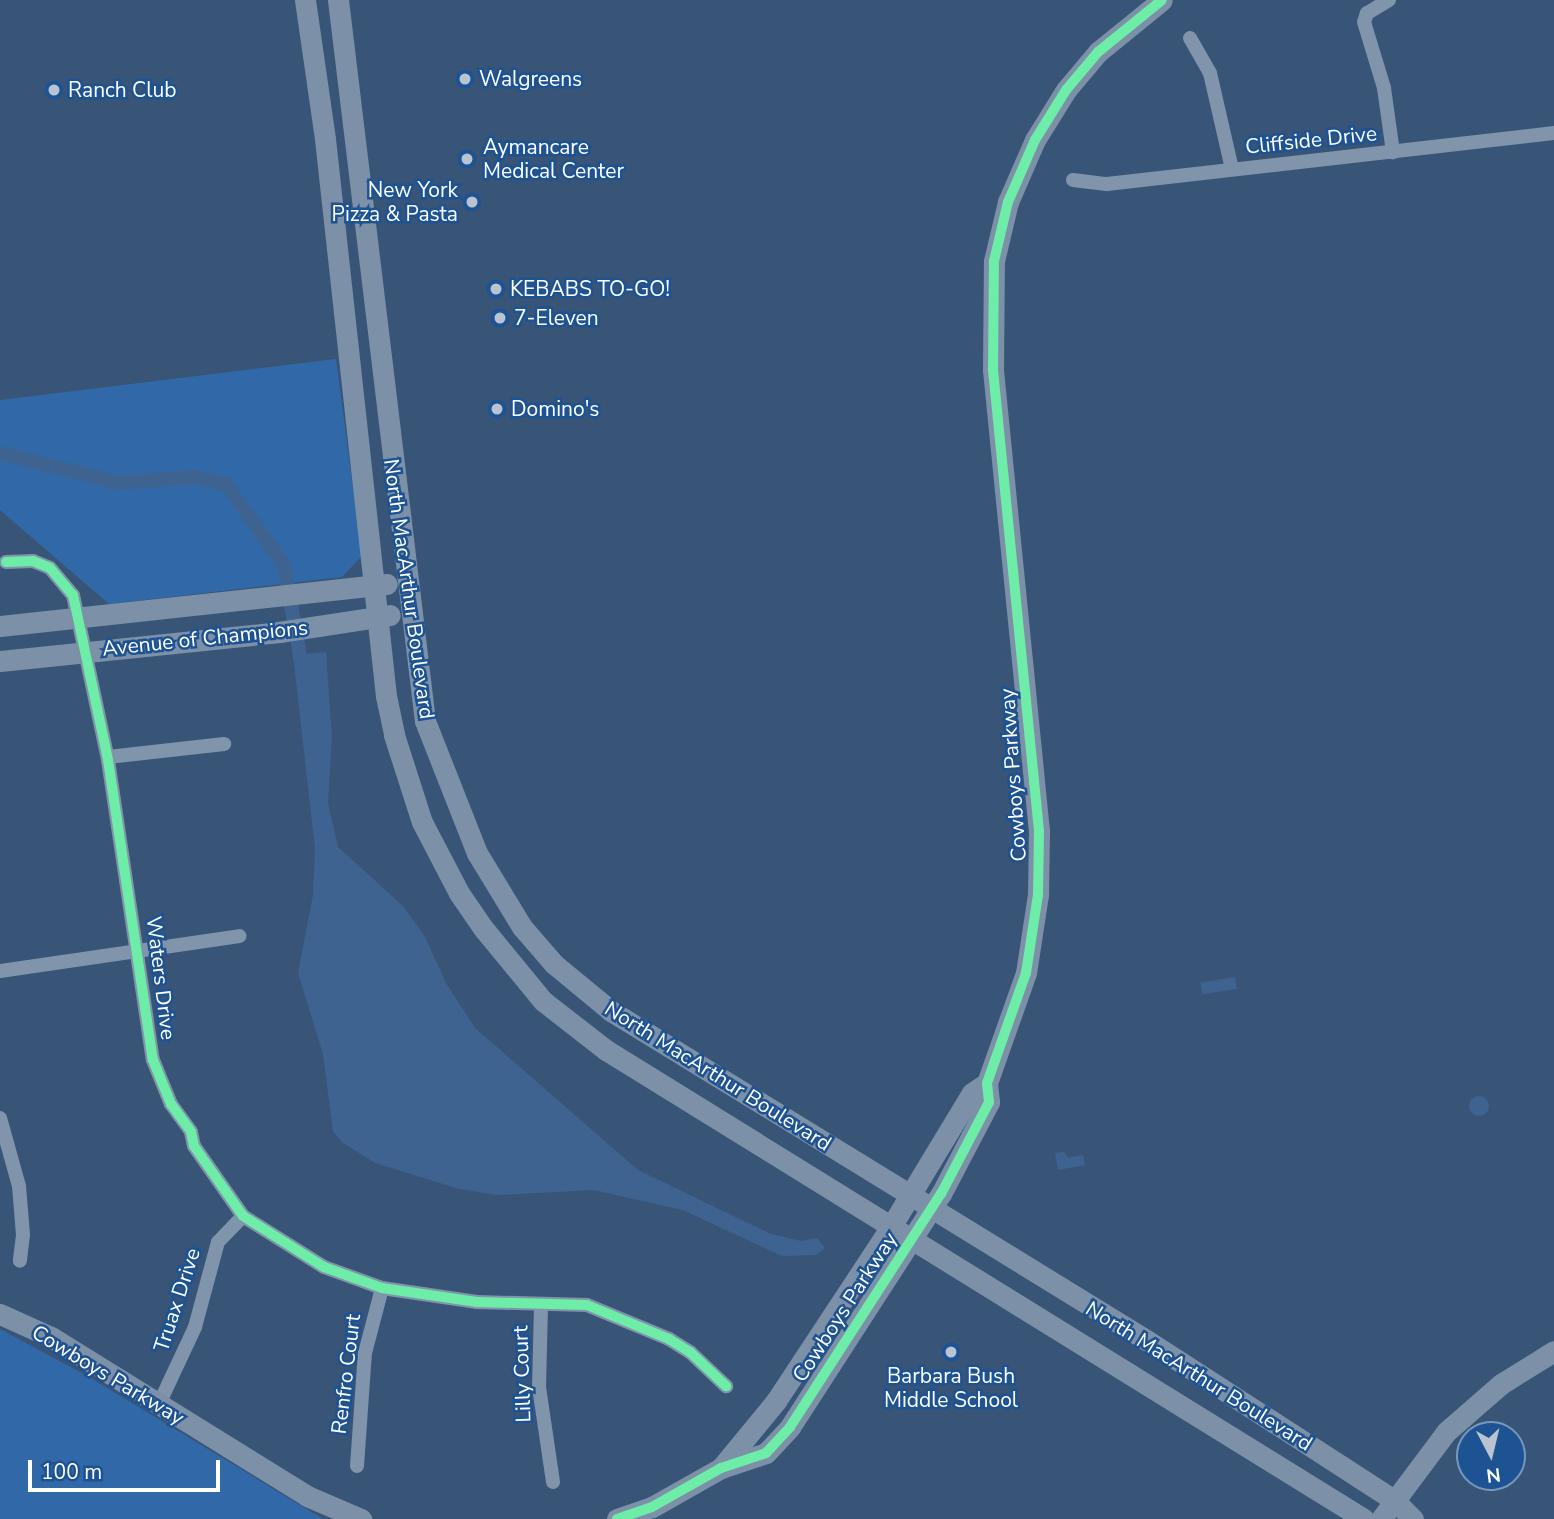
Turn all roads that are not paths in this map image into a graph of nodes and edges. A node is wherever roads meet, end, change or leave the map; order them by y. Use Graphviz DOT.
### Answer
graph roads {
  1 [pos="305,0"];
  2 [pos="338,0"];
  3 [pos="1162,0"];
  4 [pos="1389,0"];
  5 [pos="1190,38"];
  6 [pos="1554,133"];
  7 [pos="1393,152"];
  8 [pos="1232,169"];
  9 [pos="1073,180"];
  10 [pos="368,254"];
  11 [pos="337,258"];
  12 [pos="6,562"];
  13 [pos="376,584"];
  14 [pos="406,585"];
  15 [pos="410,612"];
  16 [pos="77,616"];
  17 [pos="379,617"];
  18 [pos="0,626"];
  19 [pos="84,650"];
  20 [pos="0,661"];
  21 [pos="224,744"];
  22 [pos="108,757"];
  23 [pos="239,936"];
  24 [pos="137,951"];
  25 [pos="0,971"];
  26 [pos="987,1083"];
  27 [pos="0,1118"];
  28 [pos="911,1196"];
  29 [pos="932,1209"];
  30 [pos="243,1216"];
  31 [pos="892,1225"];
  32 [pos="913,1239"];
  33 [pos="20,1261"];
  34 [pos="382,1288"];
  35 [pos="541,1306"];
  36 [pos="0,1314"];
  37 [pos="1554,1351"];
  38 [pos="726,1386"];
  39 [pos="159,1404"];
  40 [pos="357,1466"];
  41 [pos="721,1468"];
  42 [pos="554,1482"];
  43 [pos="1394,1500"];
  44 [pos="361,1519"];
  45 [pos="617,1519"];
  46 [pos="1364,1519"];
  47 [pos="1381,1519"];
  48 [pos="1413,1519"];
  1 -- 11 [label="main road, North MacArthur Boulevard"];
  2 -- 10 [label="main road, North MacArthur Boulevard"];
  3 -- 26 [label="main road, Cowboys Parkway"];
  4 -- 7 [label="street"];
  5 -- 8 [label="street"];
  6 -- 7 [label="street, Cliffside Drive"];
  7 -- 8 [label="street, Cliffside Drive"];
  8 -- 9 [label="street, Cliffside Drive"];
  10 -- 11 [label="main road"];
  10 -- 14 [label="main road, North MacArthur Boulevard"];
  11 -- 13 [label="main road, North MacArthur Boulevard"];
  12 -- 16 [label="street, Waters Drive"];
  13 -- 14 [label="main road, Avenue of Champions"];
  13 -- 16 [label="main road, Avenue of Champions"];
  13 -- 17 [label="main road, North MacArthur Boulevard"];
  14 -- 15 [label="main road, North MacArthur Boulevard"];
  15 -- 17 [label="main road, Avenue of Champions"];
  15 -- 28 [label="main road, North MacArthur Boulevard"];
  16 -- 18 [label="main road, Avenue of Champions"];
  16 -- 19 [label="street, Waters Drive"];
  17 -- 19 [label="main road, Avenue of Champions"];
  17 -- 31 [label="main road, North MacArthur Boulevard"];
  19 -- 20 [label="main road, Avenue of Champions"];
  19 -- 22 [label="street, Waters Drive"];
  21 -- 22 [label="street"];
  22 -- 24 [label="street, Waters Drive"];
  23 -- 24 [label="street"];
  24 -- 25 [label="street"];
  24 -- 30 [label="street, Waters Drive"];
  26 -- 28 [label="main road, Cowboys Parkway"];
  26 -- 29 [label="main road, Cowboys Parkway"];
  27 -- 33 [label="street"];
  28 -- 29 [label="main road, North MacArthur Boulevard"];
  28 -- 31 [label="main road, Cowboys Parkway"];
  29 -- 32 [label="main road, Cowboys Parkway"];
  29 -- 43 [label="main road, North MacArthur Boulevard"];
  30 -- 34 [label="street, Waters Drive"];
  30 -- 39 [label="street, Truax Drive"];
  31 -- 32 [label="main road, North MacArthur Boulevard"];
  31 -- 41 [label="main road, Cowboys Parkway"];
  32 -- 41 [label="main road, Cowboys Parkway"];
  32 -- 46 [label="main road, North MacArthur Boulevard"];
  34 -- 35 [label="street, Waters Drive"];
  34 -- 40 [label="street, Renfro Court"];
  35 -- 38 [label="street, Waters Drive"];
  35 -- 42 [label="street, Lilly Court"];
  36 -- 39 [label="main road, Cowboys Parkway"];
  37 -- 43 [label="main road"];
  39 -- 44 [label="main road, Cowboys Parkway"];
  41 -- 45 [label="main road, Cowboys Parkway"];
  43 -- 47 [label="main road"];
  43 -- 48 [label="main road, North MacArthur Boulevard"];
}
